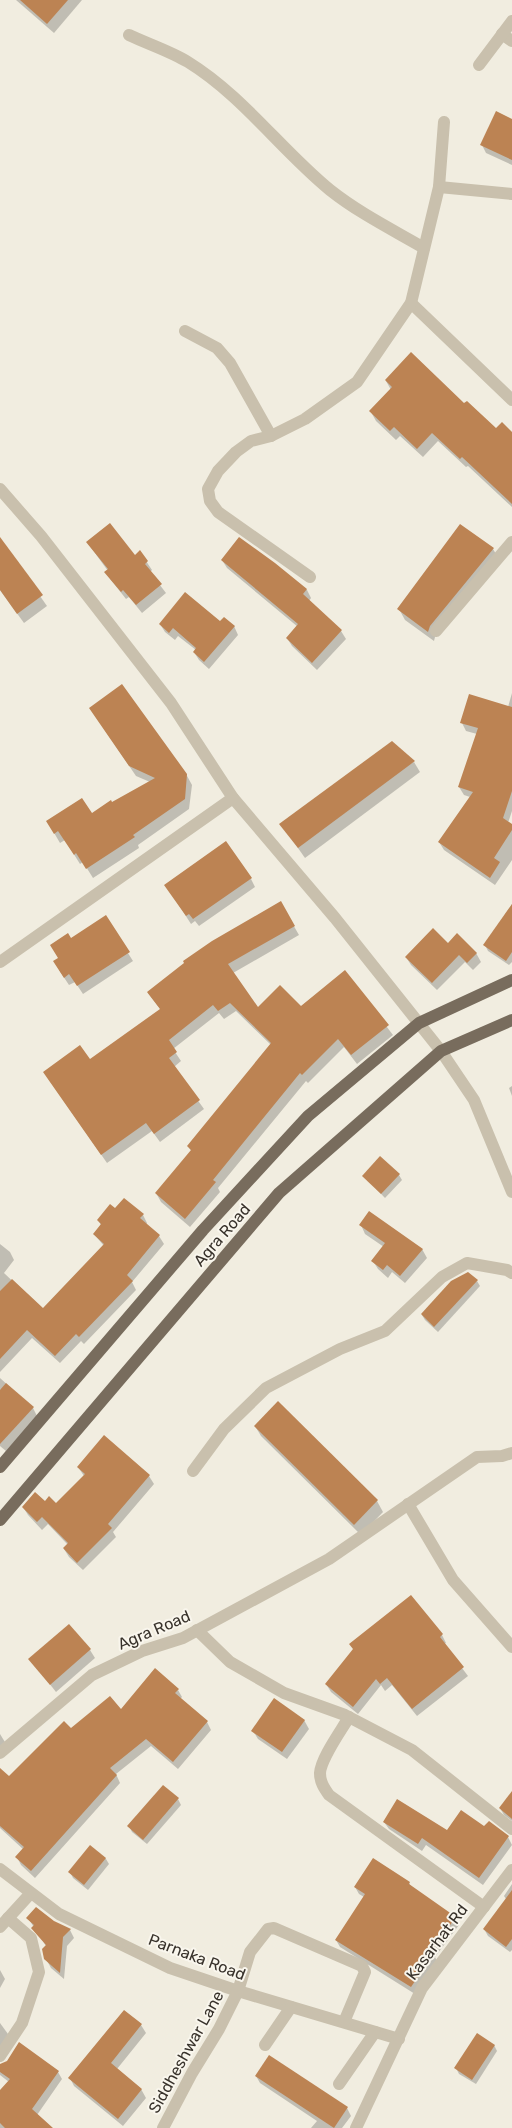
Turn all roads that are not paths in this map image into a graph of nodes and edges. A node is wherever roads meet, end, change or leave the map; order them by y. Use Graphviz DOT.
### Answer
graph roads {
  1 [pos="512,21"];
  2 [pos="129,35"];
  3 [pos="507,38"];
  4 [pos="479,65"];
  5 [pos="444,122"];
  6 [pos="439,187"];
  7 [pos="512,194"];
  8 [pos="424,248"];
  9 [pos="411,303"];
  10 [pos="185,331"];
  11 [pos="512,400"];
  12 [pos="271,436"];
  13 [pos="0,489"];
  14 [pos="512,542"];
  15 [pos="310,577"];
  16 [pos="436,631"];
  17 [pos="233,798"];
  18 [pos="0,962"];
  19 [pos="512,980"];
  20 [pos="512,1020"];
  21 [pos="419,1023"];
  22 [pos="441,1051"];
  23 [pos="512,1192"];
  24 [pos="512,1273"];
  25 [pos="512,1453"];
  26 [pos="0,1467"];
  27 [pos="193,1471"];
  28 [pos="408,1504"];
  29 [pos="0,1520"];
  30 [pos="197,1630"];
  31 [pos="512,1647"];
  32 [pos="347,1716"];
  33 [pos="0,1753"];
  34 [pos="512,1829"];
  35 [pos="0,1869"];
  36 [pos="512,1870"];
  37 [pos="30,1894"];
  38 [pos="484,1907"];
  39 [pos="4,1922"];
  40 [pos="238,1991"];
  41 [pos="291,2006"];
  42 [pos="344,2022"];
  43 [pos="376,2032"];
  44 [pos="399,2039"];
  45 [pos="264,2045"];
  46 [pos="0,2056"];
  47 [pos="339,2084"];
  48 [pos="163,2128"];
  49 [pos="356,2128"];
  1 -- 3 [label="street"];
  2 -- 8 [label="street"];
  3 -- 4 [label="street"];
  5 -- 6 [label="street"];
  6 -- 7 [label="street"];
  6 -- 8 [label="street"];
  8 -- 9 [label="street"];
  9 -- 11 [label="street"];
  9 -- 12 [label="street"];
  10 -- 12 [label="street"];
  12 -- 15 [label="street"];
  13 -- 17 [label="street"];
  14 -- 16 [label="street"];
  17 -- 18 [label="street"];
  17 -- 21 [label="street"];
  19 -- 21 [label="main road, Agra Road"];
  20 -- 22 [label="main road, Agra Road"];
  21 -- 22 [label="street"];
  21 -- 26 [label="main road, Agra Road"];
  22 -- 23 [label="street"];
  22 -- 29 [label="main road, Agra Road"];
  24 -- 27 [label="street"];
  25 -- 28 [label="street, Agra Road"];
  28 -- 30 [label="street, Agra Road"];
  28 -- 31 [label="street"];
  30 -- 32 [label="street"];
  30 -- 33 [label="street, Agra Road"];
  32 -- 34 [label="street"];
  32 -- 38 [label="street"];
  35 -- 37 [label="street, Parnaka Road"];
  36 -- 38 [label="street, Kasarhat Rd"];
  37 -- 39 [label="street"];
  37 -- 40 [label="street, Parnaka Road"];
  38 -- 44 [label="street, Kasarhat Rd"];
  39 -- 46 [label="street"];
  40 -- 41 [label="street, Parnaka Road"];
  40 -- 42 [label="street, Siddheshwar Lane"];
  40 -- 48 [label="street, Siddheshwar Lane"];
  41 -- 42 [label="street, Parnaka Road"];
  41 -- 45 [label="street"];
  42 -- 43 [label="street, Parnaka Road"];
  43 -- 44 [label="street, Parnaka Road"];
  43 -- 47 [label="street"];
  44 -- 49 [label="street, Kasarhat Rd"];
}
